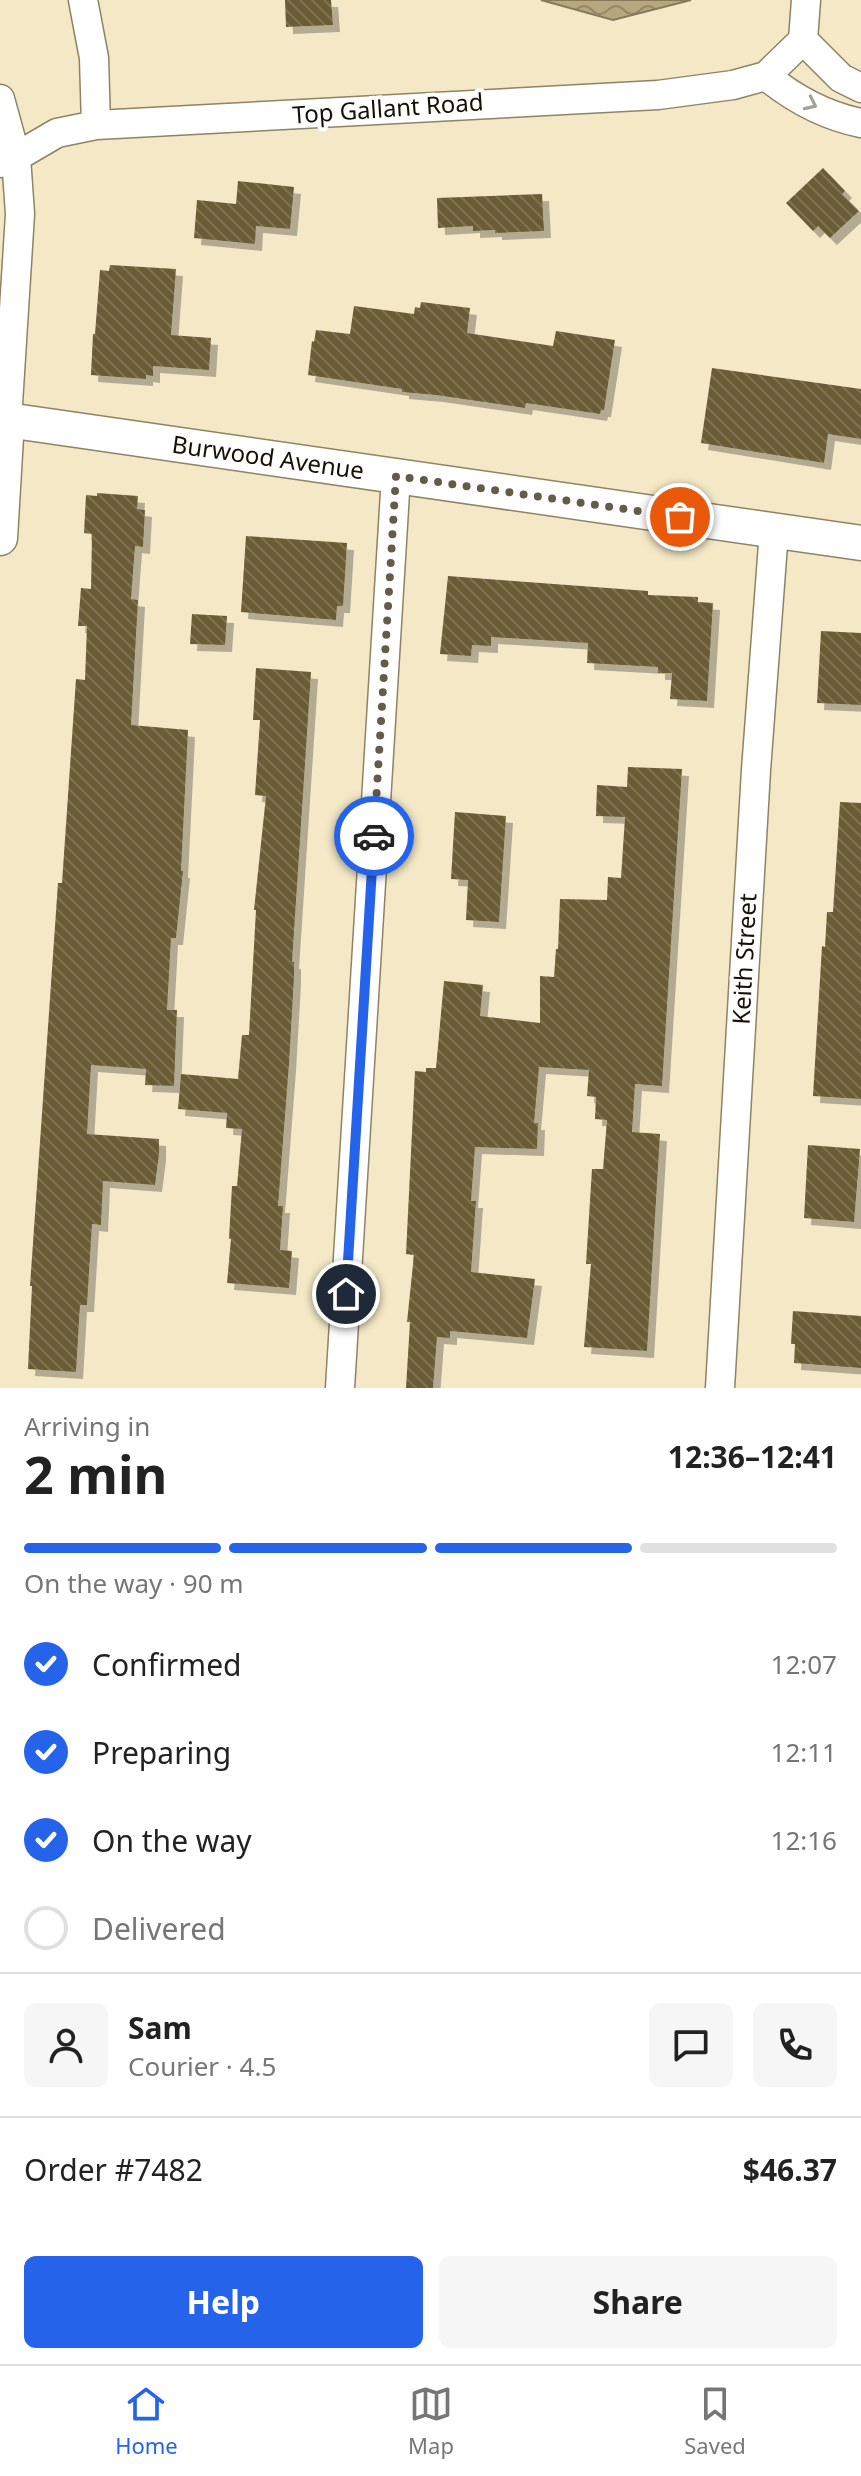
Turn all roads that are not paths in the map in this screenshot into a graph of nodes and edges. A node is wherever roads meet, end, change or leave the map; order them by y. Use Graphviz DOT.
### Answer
graph roads {
  1 [pos="83,0"];
  2 [pos="806,0"];
  3 [pos="803,40"];
  4 [pos="766,76"];
  5 [pos="861,88"];
  6 [pos="0,99"];
  7 [pos="861,123"];
  8 [pos="96,125"];
  9 [pos="8,160"];
  10 [pos="7,420"];
  11 [pos="396,476"];
  12 [pos="774,531"];
  13 [pos="0,538"];
  14 [pos="861,543"];
  15 [pos="340,1388"];
  16 [pos="720,1388"];
  1 -- 8 [label="street"];
  2 -- 3 [label="street"];
  3 -- 4 [label="street"];
  3 -- 5 [label="street"];
  4 -- 7 [label="street, one-way"];
  4 -- 8 [label="street, Top Gallant Road"];
  6 -- 9 [label="street"];
  8 -- 9 [label="street, Top Gallant Road"];
  9 -- 10 [label="street"];
  10 -- 11 [label="street, Burwood Avenue"];
  10 -- 13 [label="street"];
  11 -- 12 [label="street, Burwood Avenue"];
  11 -- 15 [label="street"];
  12 -- 14 [label="street, Burwood Avenue"];
  12 -- 16 [label="street, Keith Street"];
}
